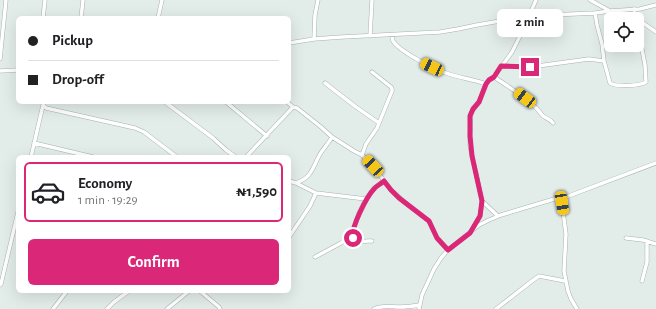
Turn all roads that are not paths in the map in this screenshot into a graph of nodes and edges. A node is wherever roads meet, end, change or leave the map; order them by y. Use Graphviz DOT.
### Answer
graph roads {
  1 [pos="6,0"];
  2 [pos="45,0"];
  3 [pos="83,0"];
  4 [pos="162,0"];
  5 [pos="318,0"];
  6 [pos="372,0"];
  7 [pos="536,0"];
  8 [pos="590,0"];
  9 [pos="656,5"];
  10 [pos="634,9"];
  11 [pos="610,10"];
  12 [pos="635,12"];
  13 [pos="595,13"];
  14 [pos="43,16"];
  15 [pos="81,16"];
  16 [pos="158,16"];
  17 [pos="529,16"];
  18 [pos="644,24"];
  19 [pos="656,32"];
  20 [pos="392,35"];
  21 [pos="370,36"];
  22 [pos="314,39"];
  23 [pos="291,43"];
  24 [pos="642,52"];
  25 [pos="0,59"];
  26 [pos="604,61"];
  27 [pos="501,66"];
  28 [pos="16,70"];
  29 [pos="0,71"];
  30 [pos="372,72"];
  31 [pos="494,77"];
  32 [pos="325,83"];
  33 [pos="486,84"];
  34 [pos="44,104"];
  35 [pos="168,104"];
  36 [pos="228,104"];
  37 [pos="289,104"];
  38 [pos="293,107"];
  39 [pos="379,123"];
  40 [pos="553,123"];
  41 [pos="267,136"];
  42 [pos="332,137"];
  43 [pos="34,143"];
  44 [pos="362,154"];
  45 [pos="31,155"];
  46 [pos="85,155"];
  47 [pos="174,155"];
  48 [pos="233,155"];
  49 [pos="248,155"];
  50 [pos="656,163"];
  51 [pos="384,181"];
  52 [pos="291,182"];
  53 [pos="296,183"];
  54 [pos="316,193"];
  55 [pos="561,197"];
  56 [pos="366,200"];
  57 [pos="482,201"];
  58 [pos="498,216"];
  59 [pos="16,220"];
  60 [pos="470,233"];
  61 [pos="291,234"];
  62 [pos="352,235"];
  63 [pos="626,238"];
  64 [pos="372,241"];
  65 [pos="647,241"];
  66 [pos="656,244"];
  67 [pos="448,250"];
  68 [pos="315,257"];
  69 [pos="565,281"];
  70 [pos="642,281"];
  71 [pos="0,285"];
  72 [pos="65,293"];
  73 [pos="126,293"];
  74 [pos="187,293"];
  75 [pos="202,293"];
  76 [pos="420,307"];
  77 [pos="576,308"];
  78 [pos="53,309"];
  79 [pos="107,309"];
  80 [pos="167,309"];
  81 [pos="220,309"];
  82 [pos="374,309"];
  83 [pos="496,309"];
  1 -- 25 [label="street"];
  2 -- 14 [label="street"];
  3 -- 15 [label="street"];
  4 -- 16 [label="street"];
  5 -- 22 [label="street"];
  6 -- 21 [label="street"];
  7 -- 17 [label="street"];
  8 -- 11 [label="street"];
  9 -- 10 [label="street"];
  10 -- 11 [label="street"];
  10 -- 12 [label="street"];
  11 -- 13 [label="street"];
  13 -- 17 [label="street"];
  13 -- 26 [label="street"];
  17 -- 20 [label="street"];
  17 -- 27 [label="street"];
  18 -- 19 [label="street"];
  20 -- 21 [label="street"];
  20 -- 33 [label="street"];
  21 -- 22 [label="street"];
  22 -- 23 [label="street"];
  24 -- 26 [label="street"];
  26 -- 27 [label="street"];
  27 -- 31 [label="street"];
  28 -- 29 [label="street"];
  30 -- 39 [label="street"];
  31 -- 33 [label="street"];
  31 -- 40 [label="street"];
  32 -- 39 [label="street"];
  33 -- 57 [label="street"];
  34 -- 43 [label="street"];
  34 -- 47 [label="street"];
  35 -- 48 [label="street"];
  36 -- 41 [label="street"];
  37 -- 38 [label="street"];
  38 -- 41 [label="street"];
  38 -- 42 [label="street"];
  39 -- 44 [label="street"];
  41 -- 49 [label="street"];
  42 -- 44 [label="street"];
  42 -- 53 [label="street"];
  43 -- 45 [label="street"];
  43 -- 46 [label="street"];
  44 -- 51 [label="street"];
  50 -- 55 [label="street"];
  51 -- 56 [label="street"];
  51 -- 67 [label="street"];
  52 -- 53 [label="street"];
  53 -- 54 [label="street"];
  54 -- 56 [label="street"];
  54 -- 61 [label="street"];
  55 -- 58 [label="street"];
  55 -- 69 [label="street"];
  56 -- 62 [label="street"];
  57 -- 58 [label="street"];
  57 -- 60 [label="street"];
  58 -- 60 [label="street"];
  59 -- 71 [label="street"];
  60 -- 67 [label="street"];
  62 -- 64 [label="street"];
  62 -- 68 [label="street"];
  63 -- 65 [label="street"];
  65 -- 66 [label="street"];
  65 -- 70 [label="street"];
  67 -- 76 [label="street"];
  69 -- 77 [label="street"];
  69 -- 83 [label="street"];
  72 -- 78 [label="street"];
  73 -- 79 [label="street"];
  74 -- 80 [label="street"];
  75 -- 81 [label="street"];
  76 -- 82 [label="street"];
}
